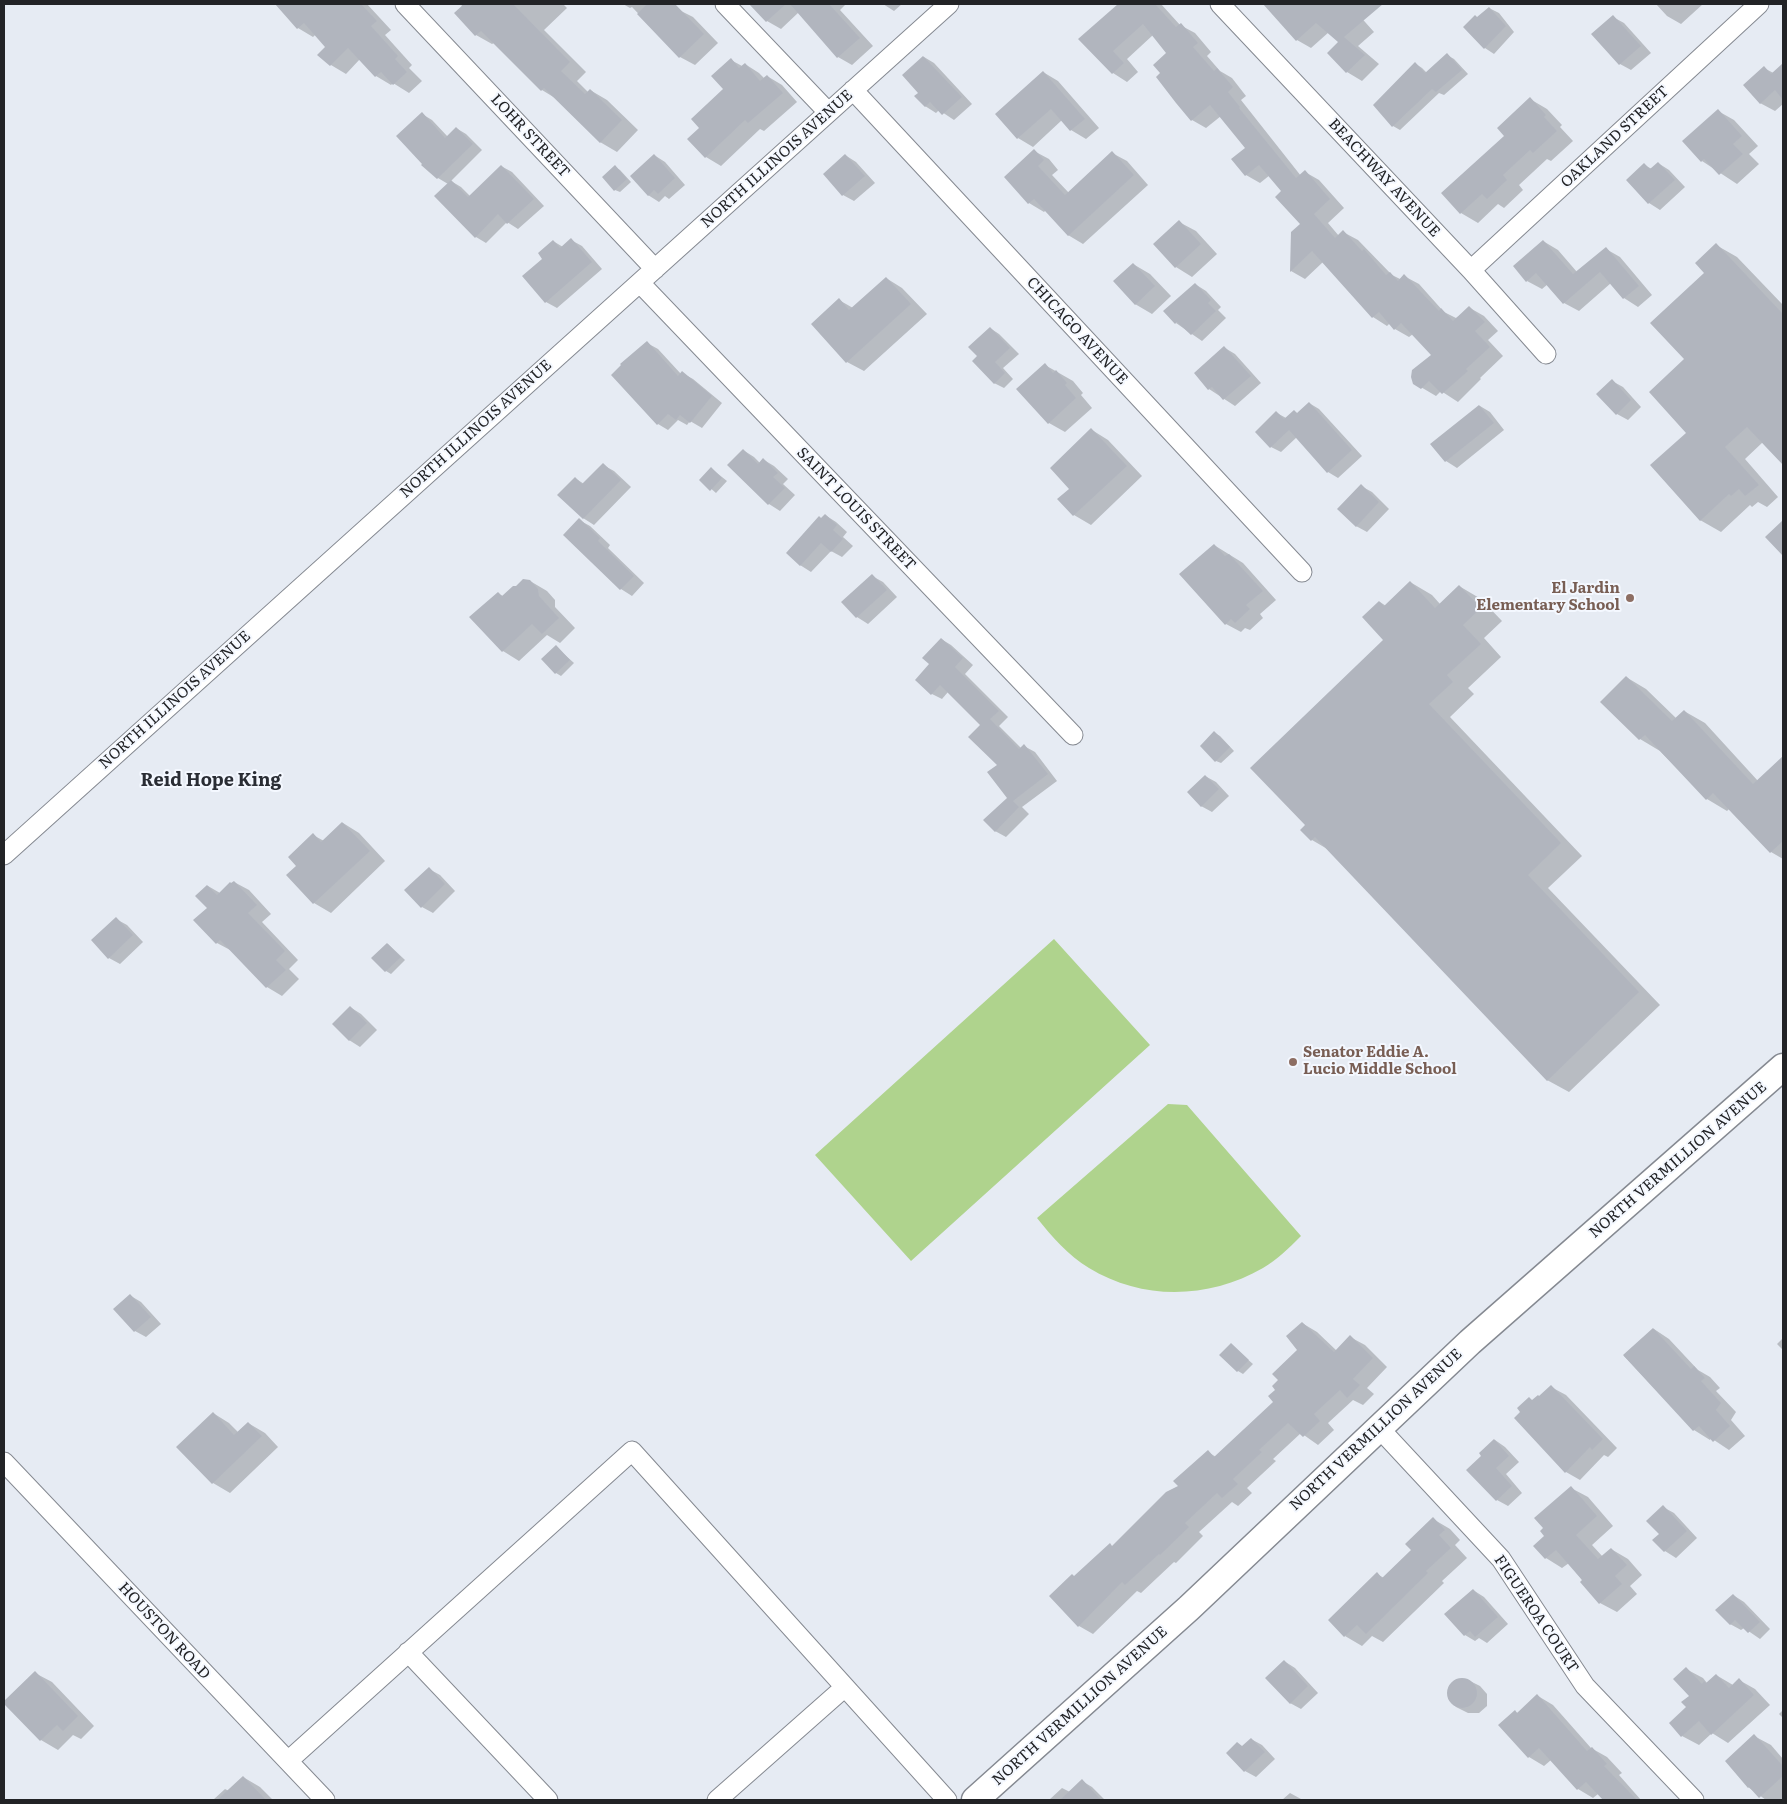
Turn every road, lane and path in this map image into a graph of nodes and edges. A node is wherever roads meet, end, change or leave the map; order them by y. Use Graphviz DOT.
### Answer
graph roads {
  1 [pos="405,4"];
  2 [pos="726,4"];
  3 [pos="949,4"];
  4 [pos="1220,4"];
  5 [pos="1759,4"];
  6 [pos="853,90"];
  7 [pos="828,112"];
  8 [pos="655,269"];
  9 [pos="1471,270"];
  10 [pos="640,282"];
  11 [pos="1546,354"];
  12 [pos="1302,572"];
  13 [pos="1073,735"];
  14 [pos="4,855"];
  15 [pos="1783,1067"];
  16 [pos="1378,1428"];
  17 [pos="4,1462"];
  18 [pos="408,1652"];
  19 [pos="845,1687"];
  20 [pos="288,1761"];
  21 [pos="324,1800"];
  22 [pos="548,1800"];
  23 [pos="717,1800"];
  24 [pos="947,1800"];
  25 [pos="975,1800"];
  26 [pos="1694,1800"];
  1 -- 8 [label="street, LOHR STREET"];
  2 -- 7 [label="street"];
  3 -- 6 [label="street, NORTH ILLINOIS AVENUE"];
  4 -- 9 [label="street, BEACHWAY AVENUE"];
  5 -- 9 [label="street, OAKLAND STREET"];
  6 -- 7 [label="street, NORTH ILLINOIS AVENUE"];
  6 -- 12 [label="street, CHICAGO AVENUE"];
  7 -- 8 [label="street, NORTH ILLINOIS AVENUE"];
  8 -- 10 [label="street, NORTH ILLINOIS AVENUE"];
  9 -- 11 [label="street, BEACHWAY AVENUE"];
  10 -- 13 [label="street, SAINT LOUIS STREET"];
  10 -- 14 [label="street, NORTH ILLINOIS AVENUE"];
  15 -- 16 [label="street, NORTH VERMILLION AVENUE"];
  16 -- 25 [label="street, NORTH VERMILLION AVENUE"];
  16 -- 26 [label="street, FIGUEROA COURT"];
  17 -- 20 [label="street, HOUSTON ROAD"];
  18 -- 19 [label="street"];
  18 -- 20 [label="street"];
  18 -- 22 [label="street"];
  19 -- 23 [label="street"];
  19 -- 24 [label="street"];
  20 -- 21 [label="street, HOUSTON ROAD"];
}
